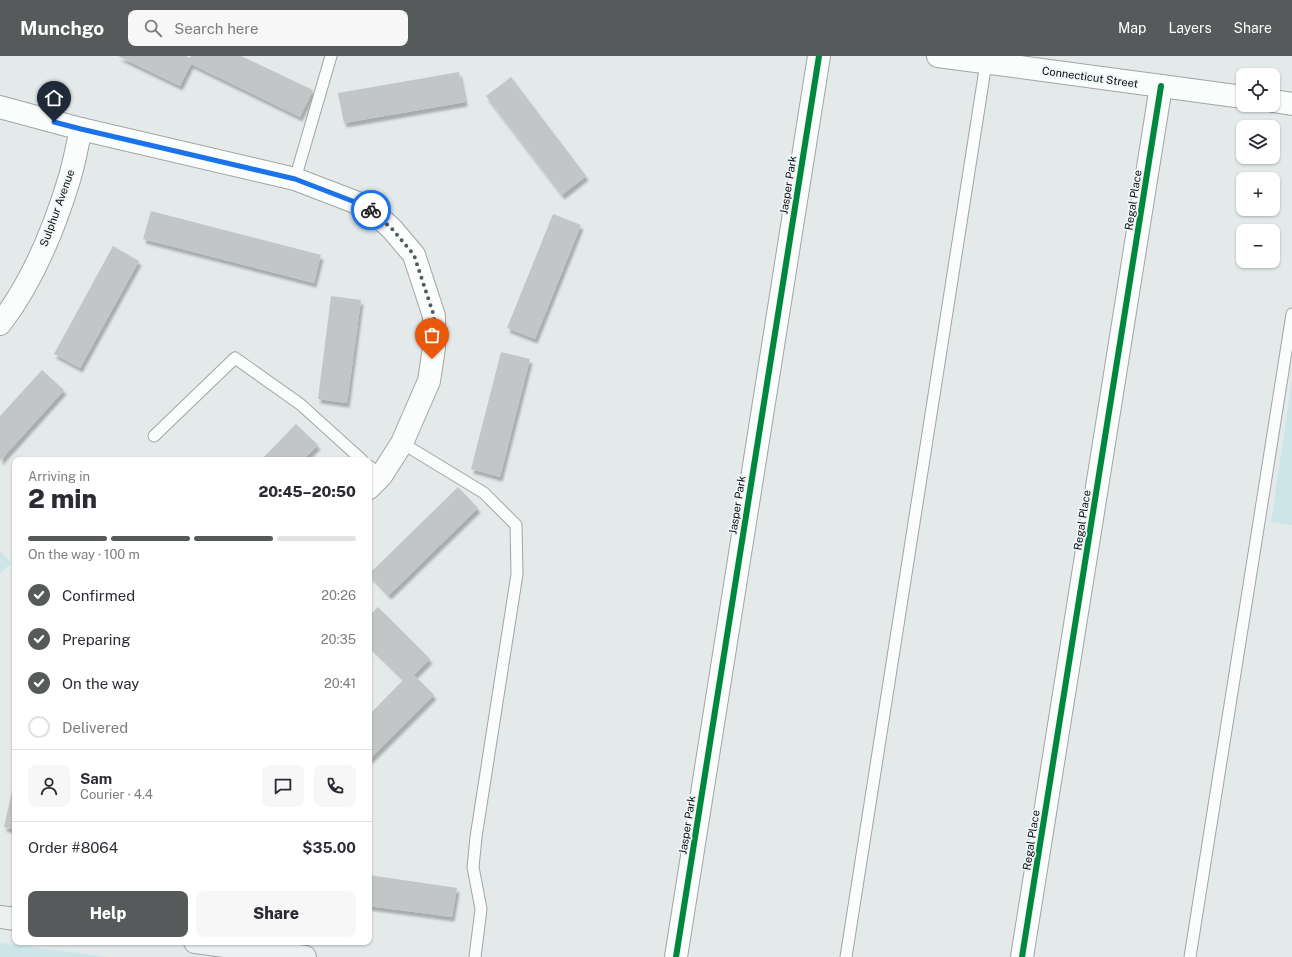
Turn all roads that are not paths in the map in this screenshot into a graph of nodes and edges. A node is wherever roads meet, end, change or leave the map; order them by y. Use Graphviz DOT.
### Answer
graph roads {
  1 [pos="331,56"];
  2 [pos="819,56"];
  3 [pos="938,56"];
  4 [pos="986,62"];
  5 [pos="1161,86"];
  6 [pos="1236,96"];
  7 [pos="1280,102"];
  8 [pos="1292,104"];
  9 [pos="0,107"];
  10 [pos="81,129"];
  11 [pos="295,179"];
  12 [pos="1292,314"];
  13 [pos="0,324"];
  14 [pos="154,436"];
  15 [pos="402,443"];
  16 [pos="359,457"];
  17 [pos="373,477"];
  18 [pos="0,917"];
  19 [pos="12,919"];
  20 [pos="217,945"];
  21 [pos="305,957"];
  22 [pos="476,957"];
  23 [pos="676,957"];
  24 [pos="846,957"];
  25 [pos="1022,957"];
  26 [pos="1190,957"];
  1 -- 11 [label="lane"];
  2 -- 23 [label="street, Jasper Park"];
  3 -- 4 [label="street, Connecticut Street"];
  4 -- 5 [label="street, Connecticut Street"];
  4 -- 24 [label="lane"];
  5 -- 6 [label="street, Connecticut Street"];
  5 -- 25 [label="street, Regal Place"];
  7 -- 8 [label="street"];
  9 -- 10 [label="street"];
  10 -- 11 [label="street"];
  10 -- 13 [label="street, Sulphur Avenue"];
  11 -- 15 [label="street"];
  12 -- 26 [label="lane"];
  14 -- 16 [label="lane"];
  15 -- 17 [label="street"];
  15 -- 22 [label="lane"];
  18 -- 19 [label="street"];
  20 -- 21 [label="street"];
}
